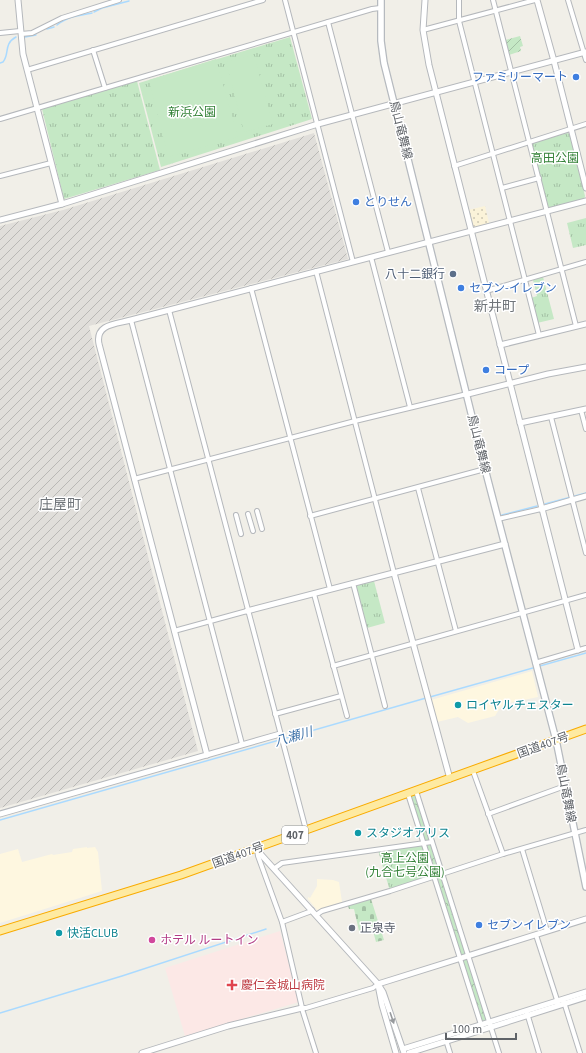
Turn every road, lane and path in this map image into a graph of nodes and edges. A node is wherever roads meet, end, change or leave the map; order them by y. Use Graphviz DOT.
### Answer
graph roads {
  1 [pos="18,0"];
  2 [pos="119,0"];
  3 [pos="262,0"];
  4 [pos="285,0"];
  5 [pos="381,0"];
  6 [pos="425,0"];
  7 [pos="459,0"];
  8 [pos="493,0"];
  9 [pos="536,0"];
  10 [pos="568,0"];
  11 [pos="380,8"];
  12 [pos="496,10"];
  13 [pos="459,21"];
  14 [pos="328,22"];
  15 [pos="423,30"];
  16 [pos="294,32"];
  17 [pos="0,33"];
  18 [pos="21,33"];
  19 [pos="93,50"];
  20 [pos="585,52"];
  21 [pos="586,60"];
  22 [pos="554,61"];
  23 [pos="27,70"];
  24 [pos="512,72"];
  25 [pos="475,82"];
  26 [pos="104,88"];
  27 [pos="436,93"];
  28 [pos="395,104"];
  29 [pos="37,108"];
  30 [pos="351,115"];
  31 [pos="0,119"];
  32 [pos="318,124"];
  33 [pos="586,124"];
  34 [pos="571,129"];
  35 [pos="529,142"];
  36 [pos="492,154"];
  37 [pos="51,163"];
  38 [pos="454,166"];
  39 [pos="0,176"];
  40 [pos="539,178"];
  41 [pos="502,188"];
  42 [pos="586,188"];
  43 [pos="586,201"];
  44 [pos="62,204"];
  45 [pos="547,212"];
  46 [pos="0,220"];
  47 [pos="510,221"];
  48 [pos="471,231"];
  49 [pos="428,242"];
  50 [pos="388,252"];
  51 [pos="371,257"];
  52 [pos="353,262"];
  53 [pos="586,262"];
  54 [pos="561,269"];
  55 [pos="316,271"];
  56 [pos="525,279"];
  57 [pos="251,288"];
  58 [pos="486,290"];
  59 [pos="169,310"];
  60 [pos="131,320"];
  61 [pos="586,324"];
  62 [pos="576,326"];
  63 [pos="539,335"];
  64 [pos="500,345"];
  65 [pos="586,367"];
  66 [pos="510,383"];
  67 [pos="468,394"];
  68 [pos="410,407"];
  69 [pos="583,409"];
  70 [pos="551,417"];
  71 [pos="355,421"];
  72 [pos="520,423"];
  73 [pos="586,429"];
  74 [pos="290,439"];
  75 [pos="208,460"];
  76 [pos="485,469"];
  77 [pos="170,470"];
  78 [pos="134,479"];
  79 [pos="418,488"];
  80 [pos="586,496"];
  81 [pos="375,499"];
  82 [pos="572,500"];
  83 [pos="541,508"];
  84 [pos="257,511"];
  85 [pos="248,514"];
  86 [pos="236,515"];
  87 [pos="310,516"];
  88 [pos="498,519"];
  89 [pos="262,529"];
  90 [pos="252,531"];
  91 [pos="241,534"];
  92 [pos="505,544"];
  93 [pos="586,553"];
  94 [pos="438,561"];
  95 [pos="394,573"];
  96 [pos="353,583"];
  97 [pos="330,590"];
  98 [pos="314,594"];
  99 [pos="586,595"];
  100 [pos="565,601"];
  101 [pos="247,611"];
  102 [pos="522,612"];
  103 [pos="210,622"];
  104 [pos="174,631"];
  105 [pos="456,632"];
  106 [pos="413,644"];
  107 [pos="586,648"];
  108 [pos="578,650"];
  109 [pos="372,655"];
  110 [pos="536,665"];
  111 [pos="333,666"];
  112 [pos="341,696"];
  113 [pos="386,706"];
  114 [pos="275,714"];
  115 [pos="347,716"];
  116 [pos="586,729"];
  117 [pos="281,737"];
  118 [pos="556,740"];
  119 [pos="242,744"];
  120 [pos="207,755"];
  121 [pos="473,771"];
  122 [pos="450,778"];
  123 [pos="565,786"];
  124 [pos="416,791"];
  125 [pos="408,794"];
  126 [pos="0,814"];
  127 [pos="488,814"];
  128 [pos="586,830"];
  129 [pos="306,831"];
  130 [pos="574,832"];
  131 [pos="432,842"];
  132 [pos="424,843"];
  133 [pos="256,848"];
  134 [pos="522,849"];
  135 [pos="503,854"];
  136 [pos="274,867"];
  137 [pos="263,870"];
  138 [pos="442,874"];
  139 [pos="434,876"];
  140 [pos="585,877"];
  141 [pos="586,887"];
  142 [pos="312,910"];
  143 [pos="316,915"];
  144 [pos="586,919"];
  145 [pos="282,922"];
  146 [pos="0,931"];
  147 [pos="547,931"];
  148 [pos="536,934"];
  149 [pos="469,956"];
  150 [pos="460,958"];
  151 [pos="378,984"];
  152 [pos="586,992"];
  153 [pos="586,998"];
  154 [pos="561,1002"];
  155 [pos="302,1008"];
  156 [pos="527,1013"];
  157 [pos="489,1021"];
  158 [pos="481,1024"];
  159 [pos="491,1028"];
  160 [pos="482,1030"];
  161 [pos="445,1038"];
  162 [pos="403,1050"];
  163 [pos="395,1051"];
  164 [pos="142,1053"];
  165 [pos="316,1053"];
  166 [pos="409,1053"];
  167 [pos="450,1053"];
  168 [pos="499,1053"];
  169 [pos="539,1053"];
  170 [pos="580,1053"];
  1 -- 18 [label="street"];
  2 -- 18 [label="street"];
  3 -- 19 [label="street"];
  4 -- 16 [label="street"];
  5 -- 11 [label="main road, 鳥山竜舞線"];
  6 -- 15 [label="street"];
  7 -- 13 [label="street"];
  8 -- 12 [label="street"];
  9 -- 12 [label="street"];
  9 -- 22 [label="street"];
  10 -- 20 [label="street"];
  11 -- 14 [label="street"];
  11 -- 28 [label="main road, 鳥山竜舞線"];
  12 -- 13 [label="street"];
  12 -- 24 [label="street"];
  13 -- 15 [label="street"];
  13 -- 25 [label="street"];
  14 -- 16 [label="street"];
  14 -- 30 [label="street"];
  15 -- 27 [label="street"];
  16 -- 26 [label="street"];
  16 -- 32 [label="street"];
  17 -- 18 [label="street"];
  18 -- 23 [label="street"];
  19 -- 23 [label="street"];
  19 -- 26 [label="street"];
  20 -- 21 [label="street"];
  20 -- 22 [label="street"];
  22 -- 24 [label="street"];
  22 -- 34 [label="street"];
  23 -- 29 [label="street"];
  24 -- 25 [label="street"];
  24 -- 35 [label="street"];
  25 -- 27 [label="street"];
  25 -- 36 [label="street"];
  26 -- 29 [label="street"];
  27 -- 28 [label="street"];
  27 -- 38 [label="street"];
  28 -- 30 [label="street"];
  28 -- 49 [label="main road, 鳥山竜舞線"];
  29 -- 31 [label="street"];
  29 -- 37 [label="street"];
  30 -- 32 [label="street"];
  30 -- 50 [label="street"];
  32 -- 44 [label="street"];
  32 -- 52 [label="street"];
  33 -- 34 [label="street"];
  34 -- 35 [label="street"];
  34 -- 42 [label="street"];
  35 -- 36 [label="street"];
  35 -- 40 [label="street"];
  36 -- 38 [label="street"];
  36 -- 41 [label="street"];
  37 -- 39 [label="street"];
  37 -- 44 [label="street"];
  38 -- 48 [label="street"];
  40 -- 41 [label="street"];
  40 -- 45 [label="street"];
  41 -- 47 [label="street"];
  43 -- 45 [label="street"];
  44 -- 46 [label="street"];
  45 -- 47 [label="street"];
  45 -- 54 [label="street"];
  47 -- 48 [label="street"];
  47 -- 56 [label="street"];
  48 -- 49 [label="street"];
  48 -- 58 [label="street"];
  49 -- 50 [label="street"];
  49 -- 67 [label="main road, 鳥山竜舞線"];
  50 -- 51 [label="street"];
  51 -- 52 [label="street"];
  51 -- 68 [label="street"];
  52 -- 55 [label="street"];
  53 -- 54 [label="street"];
  54 -- 56 [label="street"];
  54 -- 62 [label="street"];
  55 -- 57 [label="street"];
  55 -- 71 [label="street"];
  56 -- 58 [label="street"];
  56 -- 63 [label="street"];
  57 -- 59 [label="street"];
  57 -- 74 [label="street"];
  58 -- 64 [label="street"];
  59 -- 60 [label="street"];
  59 -- 75 [label="street"];
  60 -- 77 [label="street"];
  60 -- 78 [label="street"];
  61 -- 62 [label="street"];
  62 -- 63 [label="street"];
  63 -- 64 [label="street"];
  64 -- 66 [label="street"];
  65 -- 66 [label="street"];
  66 -- 67 [label="street"];
  66 -- 72 [label="street"];
  67 -- 68 [label="street"];
  67 -- 76 [label="main road, 鳥山竜舞線"];
  68 -- 71 [label="street"];
  69 -- 70 [label="street"];
  69 -- 73 [label="street"];
  70 -- 72 [label="street"];
  70 -- 82 [label="street"];
  71 -- 74 [label="street"];
  71 -- 81 [label="street"];
  72 -- 83 [label="street"];
  74 -- 75 [label="street"];
  74 -- 87 [label="street"];
  75 -- 77 [label="street"];
  75 -- 101 [label="street"];
  76 -- 79 [label="street"];
  76 -- 88 [label="main road, 鳥山竜舞線"];
  77 -- 78 [label="street"];
  77 -- 103 [label="street"];
  78 -- 104 [label="street"];
  79 -- 81 [label="street"];
  79 -- 94 [label="street"];
  80 -- 82 [label="street"];
  81 -- 87 [label="street"];
  81 -- 95 [label="street"];
  82 -- 83 [label="street"];
  82 -- 93 [label="street"];
  83 -- 88 [label="street"];
  83 -- 100 [label="street"];
  84 -- 89 [label="street"];
  85 -- 90 [label="street"];
  86 -- 91 [label="street"];
  87 -- 97 [label="street"];
  88 -- 92 [label="main road, 鳥山竜舞線"];
  92 -- 94 [label="street"];
  92 -- 102 [label="main road, 鳥山竜舞線"];
  94 -- 95 [label="street"];
  94 -- 105 [label="street"];
  95 -- 96 [label="street"];
  95 -- 106 [label="street"];
  96 -- 97 [label="street"];
  96 -- 109 [label="street"];
  97 -- 98 [label="street"];
  98 -- 101 [label="street"];
  98 -- 111 [label="street"];
  99 -- 100 [label="street"];
  100 -- 102 [label="street"];
  100 -- 108 [label="street"];
  101 -- 103 [label="street"];
  101 -- 114 [label="street"];
  102 -- 105 [label="street"];
  102 -- 110 [label="main road, 鳥山竜舞線"];
  103 -- 104 [label="street"];
  103 -- 119 [label="street"];
  104 -- 120 [label="street"];
  105 -- 106 [label="street"];
  106 -- 109 [label="street"];
  106 -- 122 [label="street"];
  107 -- 108 [label="street"];
  108 -- 110 [label="street"];
  109 -- 111 [label="street"];
  109 -- 113 [label="street"];
  110 -- 118 [label="main road, 鳥山竜舞線"];
  111 -- 112 [label="street"];
  112 -- 114 [label="street"];
  112 -- 115 [label="street"];
  114 -- 117 [label="street"];
  116 -- 118 [label="highway, 国道407号 / 407"];
  117 -- 119 [label="street"];
  117 -- 129 [label="street"];
  118 -- 121 [label="highway, 国道407号 / 407"];
  118 -- 123 [label="main road, 鳥山竜舞線"];
  119 -- 120 [label="street"];
  120 -- 126 [label="street"];
  121 -- 122 [label="highway, 国道407号 / 407"];
  121 -- 127 [label="street"];
  122 -- 124 [label="highway, 国道407号 / 407"];
  123 -- 127 [label="street"];
  123 -- 130 [label="main road, 鳥山竜舞線"];
  124 -- 125 [label="highway, 国道407号 / 407"];
  124 -- 131 [label="street"];
  125 -- 129 [label="highway, 国道407号 / 407"];
  125 -- 132 [label="street"];
  127 -- 135 [label="street"];
  128 -- 130 [label="street"];
  129 -- 133 [label="highway, 国道407号 / 407"];
  130 -- 134 [label="street"];
  130 -- 140 [label="main road, 鳥山竜舞線"];
  131 -- 132 [label="street"];
  131 -- 138 [label="street"];
  132 -- 136 [label="street"];
  132 -- 139 [label="street"];
  133 -- 136 [label="street"];
  133 -- 137 [label="street"];
  133 -- 146 [label="highway, 国道407号 / 407"];
  134 -- 135 [label="street"];
  134 -- 147 [label="street"];
  135 -- 138 [label="street"];
  136 -- 137 [label="street"];
  136 -- 142 [label="street"];
  137 -- 145 [label="street"];
  138 -- 139 [label="street"];
  138 -- 149 [label="street"];
  139 -- 143 [label="street"];
  139 -- 150 [label="street"];
  140 -- 141 [label="main road, 鳥山竜舞線"];
  142 -- 143 [label="street"];
  142 -- 145 [label="street"];
  143 -- 151 [label="street"];
  144 -- 147 [label="street"];
  145 -- 155 [label="street"];
  147 -- 148 [label="street"];
  148 -- 149 [label="street"];
  148 -- 154 [label="street"];
  149 -- 150 [label="street"];
  149 -- 157 [label="street"];
  150 -- 151 [label="street"];
  150 -- 158 [label="street"];
  151 -- 155 [label="street"];
  151 -- 162 [label="street, one-way"];
  151 -- 163 [label="street"];
  152 -- 154 [label="street"];
  153 -- 154 [label="street"];
  154 -- 156 [label="street"];
  154 -- 170 [label="street"];
  155 -- 164 [label="street"];
  155 -- 165 [label="street"];
  156 -- 157 [label="street"];
  156 -- 159 [label="street"];
  156 -- 169 [label="street"];
  157 -- 158 [label="street"];
  157 -- 159 [label="street"];
  158 -- 160 [label="street"];
  158 -- 161 [label="street"];
  159 -- 160 [label="street"];
  159 -- 168 [label="street"];
  160 -- 161 [label="street"];
  161 -- 162 [label="street"];
  161 -- 166 [label="street"];
  161 -- 167 [label="street"];
  162 -- 163 [label="street"];
}
